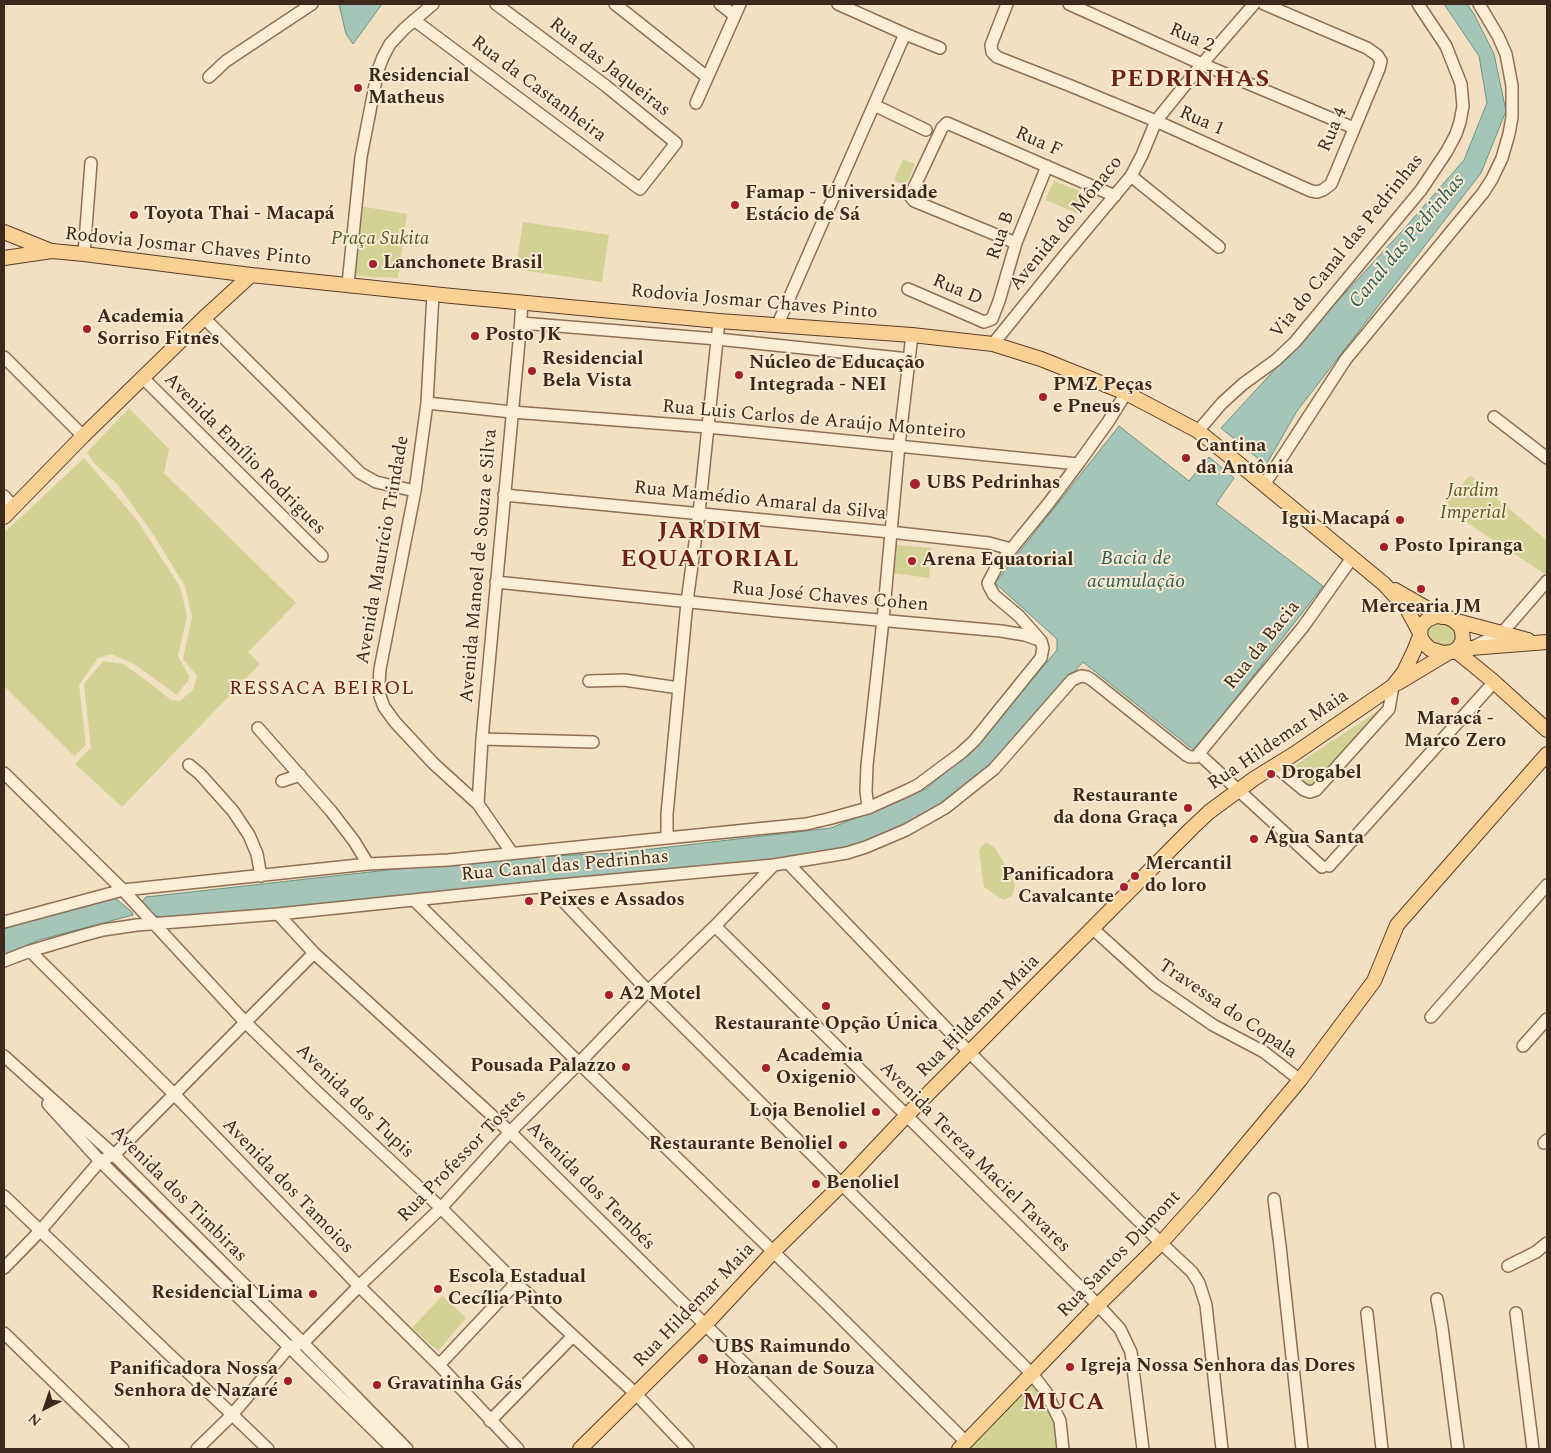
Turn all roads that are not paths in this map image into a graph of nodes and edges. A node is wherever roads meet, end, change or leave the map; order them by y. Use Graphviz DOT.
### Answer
graph roads {
  1 [pos="312,4"];
  2 [pos="433,4"];
  3 [pos="496,4"];
  4 [pos="616,4"];
  5 [pos="720,4"];
  6 [pos="740,4"];
  7 [pos="838,4"];
  8 [pos="1008,4"];
  9 [pos="1069,4"];
  10 [pos="1254,4"];
  11 [pos="1264,4"];
  12 [pos="1418,4"];
  13 [pos="1479,4"];
  14 [pos="734,15"];
  15 [pos="414,20"];
  16 [pos="905,34"];
  17 [pos="940,48"];
  18 [pos="1202,64"];
  19 [pos="208,77"];
  20 [pos="707,77"];
  21 [pos="696,103"];
  22 [pos="874,105"];
  23 [pos="1156,121"];
  24 [pos="1354,128"];
  25 [pos="926,130"];
  26 [pos="91,163"];
  27 [pos="1047,166"];
  28 [pos="1131,176"];
  29 [pos="640,189"];
  30 [pos="1311,191"];
  31 [pos="1115,196"];
  32 [pos="4,232"];
  33 [pos="1016,243"];
  34 [pos="1219,247"];
  35 [pos="52,251"];
  36 [pos="84,254"];
  37 [pos="4,258"];
  38 [pos="251,275"];
  39 [pos="348,284"];
  40 [pos="908,289"];
  41 [pos="433,294"];
  42 [pos="522,302"];
  43 [pos="204,318"];
  44 [pos="992,319"];
  45 [pos="719,321"];
  46 [pos="777,326"];
  47 [pos="520,327"];
  48 [pos="912,335"];
  49 [pos="717,338"];
  50 [pos="993,344"];
  51 [pos="4,358"];
  52 [pos="909,359"];
  53 [pos="143,378"];
  54 [pos="1126,393"];
  55 [pos="428,403"];
  56 [pos="512,412"];
  57 [pos="1494,417"];
  58 [pos="707,427"];
  59 [pos="1198,431"];
  60 [pos="83,436"];
  61 [pos="898,445"];
  62 [pos="1547,458"];
  63 [pos="1078,464"];
  64 [pos="1264,485"];
  65 [pos="415,491"];
  66 [pos="504,495"];
  67 [pos="4,496"];
  68 [pos="9,512"];
  69 [pos="699,513"];
  70 [pos="890,532"];
  71 [pos="1011,549"];
  72 [pos="322,556"];
  73 [pos="1352,558"];
  74 [pos="1547,581"];
  75 [pos="496,582"];
  76 [pos="1384,584"];
  77 [pos="687,602"];
  78 [pos="1448,618"];
  79 [pos="883,620"];
  80 [pos="1502,633"];
  81 [pos="1420,634"];
  82 [pos="1041,641"];
  83 [pos="1543,642"];
  84 [pos="1457,650"];
  85 [pos="589,681"];
  86 [pos="1494,682"];
  87 [pos="1393,686"];
  88 [pos="679,688"];
  89 [pos="258,728"];
  90 [pos="1547,730"];
  91 [pos="482,739"];
  92 [pos="593,742"];
  93 [pos="1199,754"];
  94 [pos="1547,754"];
  95 [pos="189,765"];
  96 [pos="1275,766"];
  97 [pos="4,773"];
  98 [pos="300,774"];
  99 [pos="282,781"];
  100 [pos="1238,791"];
  101 [pos="478,804"];
  102 [pos="868,808"];
  103 [pos="667,838"];
  104 [pos="512,853"];
  105 [pos="368,864"];
  106 [pos="789,864"];
  107 [pos="774,865"];
  108 [pos="261,876"];
  109 [pos="549,886"];
  110 [pos="1547,886"];
  111 [pos="125,892"];
  112 [pos="414,900"];
  113 [pos="278,914"];
  114 [pos="5,920"];
  115 [pos="154,923"];
  116 [pos="714,926"];
  117 [pos="1092,928"];
  118 [pos="30,951"];
  119 [pos="314,953"];
  120 [pos="4,961"];
  121 [pos="648,991"];
  122 [pos="1431,1017"];
  123 [pos="1547,1019"];
  124 [pos="245,1022"];
  125 [pos="1523,1046"];
  126 [pos="970,1053"];
  127 [pos="4,1056"];
  128 [pos="579,1063"];
  129 [pos="1300,1080"];
  130 [pos="174,1094"];
  131 [pos="906,1116"];
  132 [pos="510,1132"];
  133 [pos="114,1155"];
  134 [pos="100,1161"];
  135 [pos="842,1184"];
  136 [pos="4,1196"];
  137 [pos="1274,1199"];
  138 [pos="440,1208"];
  139 [pos="40,1231"];
  140 [pos="1161,1243"];
  141 [pos="1547,1243"];
  142 [pos="773,1252"];
  143 [pos="1508,1266"];
  144 [pos="4,1268"];
  145 [pos="516,1283"];
  146 [pos="359,1286"];
  147 [pos="1437,1299"];
  148 [pos="1098,1305"];
  149 [pos="1367,1313"];
  150 [pos="1516,1313"];
  151 [pos="705,1325"];
  152 [pos="4,1333"];
  153 [pos="573,1336"];
  154 [pos="303,1343"];
  155 [pos="289,1347"];
  156 [pos="439,1365"];
  157 [pos="1032,1374"];
  158 [pos="636,1394"];
  159 [pos="232,1415"];
  160 [pos="490,1421"];
  161 [pos="962,1446"];
  162 [pos="123,1449"];
  163 [pos="197,1449"];
  164 [pos="268,1449"];
  165 [pos="393,1449"];
  166 [pos="407,1449"];
  167 [pos="518,1449"];
  168 [pos="580,1449"];
  169 [pos="688,1449"];
  170 [pos="831,1449"];
  171 [pos="1063,1449"];
  172 [pos="1143,1449"];
  173 [pos="1222,1449"];
  174 [pos="1302,1449"];
  175 [pos="1382,1449"];
  176 [pos="1458,1449"];
  177 [pos="1533,1449"];
  1 -- 19 [label="street"];
  2 -- 15 [label="street"];
  3 -- 29 [label="street, Rua das Jaqueiras"];
  4 -- 20 [label="street"];
  5 -- 14 [label="street"];
  6 -- 14 [label="street"];
  7 -- 16 [label="street"];
  8 -- 23 [label="street, Rua 1"];
  9 -- 18 [label="street, Rua 2"];
  10 -- 18 [label="street, Avenida do Mônaco"];
  11 -- 24 [label="street, Rua 4"];
  12 -- 59 [label="street, Via do Canal das Pedrinhas"];
  13 -- 64 [label="street"];
  14 -- 20 [label="street"];
  15 -- 29 [label="street, Rua da Castanheira"];
  15 -- 39 [label="street"];
  16 -- 17 [label="street"];
  16 -- 22 [label="street"];
  18 -- 23 [label="street, Avenida do Mônaco"];
  18 -- 24 [label="street, Rua 2"];
  20 -- 21 [label="street"];
  22 -- 25 [label="street"];
  22 -- 46 [label="street"];
  23 -- 28 [label="street, Avenida do Mônaco"];
  23 -- 30 [label="street, Rua 1"];
  24 -- 30 [label="street, Rua 4"];
  26 -- 36 [label="street"];
  27 -- 31 [label="street, Rua F"];
  27 -- 33 [label="street, Rua B"];
  27 -- 33 [label="street, Rua F"];
  28 -- 31 [label="street, Avenida do Mônaco"];
  28 -- 34 [label="street"];
  31 -- 50 [label="street, Avenida do Mônaco"];
  32 -- 35 [label="main road, Rodovia Josmar Chaves Pinto"];
  33 -- 44 [label="street, Rua B"];
  35 -- 36 [label="main road, Rodovia Josmar Chaves Pinto"];
  35 -- 37 [label="main road, Rodovia Josmar Chaves Pinto"];
  36 -- 38 [label="main road, Rodovia Josmar Chaves Pinto"];
  38 -- 39 [label="main road, Rodovia Josmar Chaves Pinto"];
  38 -- 43 [label="main road"];
  39 -- 41 [label="main road, Rodovia Josmar Chaves Pinto"];
  40 -- 44 [label="street, Rua D"];
  41 -- 42 [label="main road, Rodovia Josmar Chaves Pinto"];
  41 -- 55 [label="street, Avenida Maurício Trindade"];
  42 -- 45 [label="main road, Rodovia Josmar Chaves Pinto"];
  42 -- 47 [label="street, Avenida Manoel de Souza e Silva"];
  43 -- 53 [label="main road"];
  43 -- 65 [label="street"];
  45 -- 46 [label="main road, Rodovia Josmar Chaves Pinto"];
  45 -- 49 [label="street"];
  46 -- 48 [label="main road, Rodovia Josmar Chaves Pinto"];
  47 -- 49 [label="street"];
  47 -- 56 [label="street, Avenida Manoel de Souza e Silva"];
  48 -- 50 [label="main road, Rodovia Josmar Chaves Pinto"];
  48 -- 52 [label="street"];
  49 -- 52 [label="street"];
  49 -- 58 [label="street"];
  50 -- 54 [label="main road, Rodovia Josmar Chaves Pinto"];
  51 -- 60 [label="street"];
  52 -- 61 [label="street"];
  53 -- 60 [label="main road"];
  53 -- 72 [label="street, Avenida Emílio Rodrigues"];
  54 -- 59 [label="main road, Rodovia Josmar Chaves Pinto"];
  54 -- 63 [label="street"];
  55 -- 56 [label="street, Rua Luis Carlos de Araújo Monteiro"];
  55 -- 65 [label="street, Avenida Maurício Trindade"];
  56 -- 58 [label="street, Rua Luis Carlos de Araújo Monteiro"];
  56 -- 66 [label="street, Avenida Manoel de Souza e Silva"];
  57 -- 62 [label="street"];
  58 -- 61 [label="street, Rua Luis Carlos de Araújo Monteiro"];
  58 -- 69 [label="street"];
  59 -- 64 [label="main road, Rodovia Josmar Chaves Pinto"];
  60 -- 68 [label="main road"];
  61 -- 63 [label="street, Rua Luis Carlos de Araújo Monteiro"];
  61 -- 70 [label="street"];
  63 -- 71 [label="street"];
  64 -- 73 [label="main road, Rodovia Josmar Chaves Pinto"];
  65 -- 101 [label="street, Avenida Maurício Trindade"];
  66 -- 69 [label="street, Rua Mamédio Amaral da Silva"];
  66 -- 75 [label="street, Avenida Manoel de Souza e Silva"];
  67 -- 68 [label="street"];
  69 -- 70 [label="street, Rua Mamédio Amaral da Silva"];
  69 -- 77 [label="street"];
  70 -- 71 [label="street, Rua Mamédio Amaral da Silva"];
  70 -- 79 [label="street"];
  71 -- 82 [label="street"];
  73 -- 76 [label="main road, Rodovia Josmar Chaves Pinto"];
  73 -- 93 [label="street, Rua da Bacia"];
  74 -- 80 [label="street"];
  75 -- 77 [label="street, Rua José Chaves Cohen"];
  75 -- 91 [label="street, Avenida Manoel de Souza e Silva"];
  76 -- 78 [label="main road, Rodovia Josmar Chaves Pinto"];
  76 -- 81 [label="main road, Rodovia Josmar Chaves Pinto"];
  77 -- 79 [label="street, Rua José Chaves Cohen"];
  77 -- 88 [label="street"];
  78 -- 80 [label="main road, Rodovia Josmar Chaves Pinto"];
  78 -- 81 [label="main road"];
  78 -- 84 [label="main road"];
  79 -- 82 [label="street, Rua José Chaves Cohen"];
  79 -- 102 [label="street"];
  80 -- 83 [label="main road, Rodovia Josmar Chaves Pinto"];
  80 -- 84 [label="street"];
  81 -- 84 [label="main road"];
  81 -- 87 [label="main road, Rua Hildemar Maia"];
  82 -- 102 [label="street, Rua Canal das Pedrinhas"];
  83 -- 84 [label="main road, Rodovia Josmar Chaves Pinto"];
  84 -- 86 [label="main road"];
  84 -- 87 [label="main road"];
  85 -- 88 [label="street"];
  86 -- 90 [label="main road"];
  86 -- 100 [label="street"];
  87 -- 96 [label="main road, Rua Hildemar Maia"];
  87 -- 96 [label="street"];
  88 -- 103 [label="street"];
  89 -- 98 [label="street"];
  91 -- 92 [label="street"];
  91 -- 101 [label="street, Avenida Manoel de Souza e Silva"];
  93 -- 100 [label="street"];
  93 -- 106 [label="street, Rua Canal das Pedrinhas"];
  94 -- 129 [label="main road, Rua Santos Dumont"];
  95 -- 108 [label="street"];
  96 -- 100 [label="main road, Rua Hildemar Maia"];
  97 -- 111 [label="street, Avenida dos Tupis"];
  98 -- 99 [label="street"];
  98 -- 105 [label="street"];
  100 -- 117 [label="main road, Rua Hildemar Maia"];
  101 -- 104 [label="street, Avenida Maurício Trindade"];
  102 -- 103 [label="street, Rua Canal das Pedrinhas"];
  103 -- 104 [label="street, Rua Canal das Pedrinhas"];
  104 -- 105 [label="street, Rua Canal das Pedrinhas"];
  105 -- 108 [label="street, Rua Canal das Pedrinhas"];
  106 -- 107 [label="street, Rua Canal das Pedrinhas"];
  106 -- 126 [label="street"];
  107 -- 109 [label="street, Rua Canal das Pedrinhas"];
  107 -- 116 [label="street, Rua Professor Tostes"];
  108 -- 111 [label="street, Rua Canal das Pedrinhas"];
  109 -- 112 [label="street, Rua Canal das Pedrinhas"];
  109 -- 121 [label="street"];
  110 -- 122 [label="street"];
  111 -- 114 [label="street, Rua Canal das Pedrinhas"];
  111 -- 115 [label="street, Avenida dos Tupis"];
  112 -- 113 [label="street, Rua Canal das Pedrinhas"];
  112 -- 128 [label="street"];
  113 -- 115 [label="street, Rua Canal das Pedrinhas"];
  113 -- 119 [label="street, Avenida dos Tembés"];
  115 -- 118 [label="street, Rua Canal das Pedrinhas"];
  115 -- 124 [label="street, Avenida dos Tupis"];
  116 -- 121 [label="street, Rua Professor Tostes"];
  116 -- 131 [label="street, Avenida Tereza Maciel Tavares"];
  117 -- 126 [label="main road, Rua Hildemar Maia"];
  117 -- 129 [label="street, Travessa do Copala"];
  118 -- 120 [label="street, Rua Canal das Pedrinhas"];
  118 -- 130 [label="street, Avenida dos Tamoios"];
  119 -- 124 [label="street"];
  119 -- 132 [label="street, Avenida dos Tembés"];
  121 -- 128 [label="street, Rua Professor Tostes"];
  121 -- 135 [label="street"];
  123 -- 125 [label="street"];
  124 -- 130 [label="street"];
  124 -- 138 [label="street, Avenida dos Tupis"];
  126 -- 131 [label="main road, Rua Hildemar Maia"];
  126 -- 140 [label="street"];
  127 -- 133 [label="street, Avenida dos Timbiras"];
  127 -- 134 [label="street, Avenida dos Timbiras"];
  128 -- 132 [label="street, Rua Professor Tostes"];
  128 -- 142 [label="street"];
  129 -- 140 [label="main road, Rua Santos Dumont"];
  130 -- 133 [label="street"];
  130 -- 146 [label="street, Avenida dos Tamoios"];
  131 -- 135 [label="main road, Rua Hildemar Maia"];
  131 -- 148 [label="street, Avenida Tereza Maciel Tavares"];
  132 -- 138 [label="street, Rua Professor Tostes"];
  132 -- 151 [label="street, Avenida dos Tembés"];
  133 -- 134 [label="street"];
  133 -- 154 [label="street, Avenida dos Timbiras"];
  134 -- 139 [label="street"];
  134 -- 155 [label="street, Avenida dos Timbiras"];
  135 -- 142 [label="main road, Rua Hildemar Maia"];
  135 -- 157 [label="street"];
  136 -- 139 [label="street"];
  137 -- 174 [label="street"];
  138 -- 145 [label="street, Avenida dos Tupis"];
  138 -- 146 [label="street, Rua Professor Tostes"];
  139 -- 144 [label="street"];
  139 -- 159 [label="street"];
  140 -- 148 [label="main road, Rua Santos Dumont"];
  140 -- 173 [label="street"];
  141 -- 143 [label="street"];
  142 -- 151 [label="main road, Rua Hildemar Maia"];
  142 -- 161 [label="street"];
  145 -- 153 [label="street, Avenida dos Tupis"];
  145 -- 156 [label="street"];
  146 -- 154 [label="street, Rua Professor Tostes"];
  146 -- 156 [label="street, Avenida dos Tamoios"];
  147 -- 176 [label="street"];
  148 -- 157 [label="main road, Rua Santos Dumont"];
  148 -- 172 [label="street, Avenida Tereza Maciel Tavares"];
  149 -- 175 [label="street"];
  150 -- 177 [label="street"];
  151 -- 158 [label="main road, Rua Hildemar Maia"];
  151 -- 170 [label="street, Avenida dos Tembés"];
  152 -- 162 [label="street"];
  153 -- 158 [label="street, Avenida dos Tupis"];
  153 -- 160 [label="street"];
  154 -- 155 [label="street, Rua Professor Tostes"];
  154 -- 166 [label="street, Avenida dos Timbiras"];
  155 -- 159 [label="street"];
  155 -- 165 [label="street, Avenida dos Timbiras"];
  156 -- 160 [label="street, Avenida dos Tamoios"];
  157 -- 161 [label="main road, Rua Santos Dumont"];
  157 -- 171 [label="street"];
  158 -- 168 [label="main road, Rua Hildemar Maia"];
  158 -- 169 [label="street, Avenida dos Tupis"];
  159 -- 163 [label="street"];
  159 -- 164 [label="street"];
  160 -- 167 [label="street, Avenida dos Tamoios"];
}
